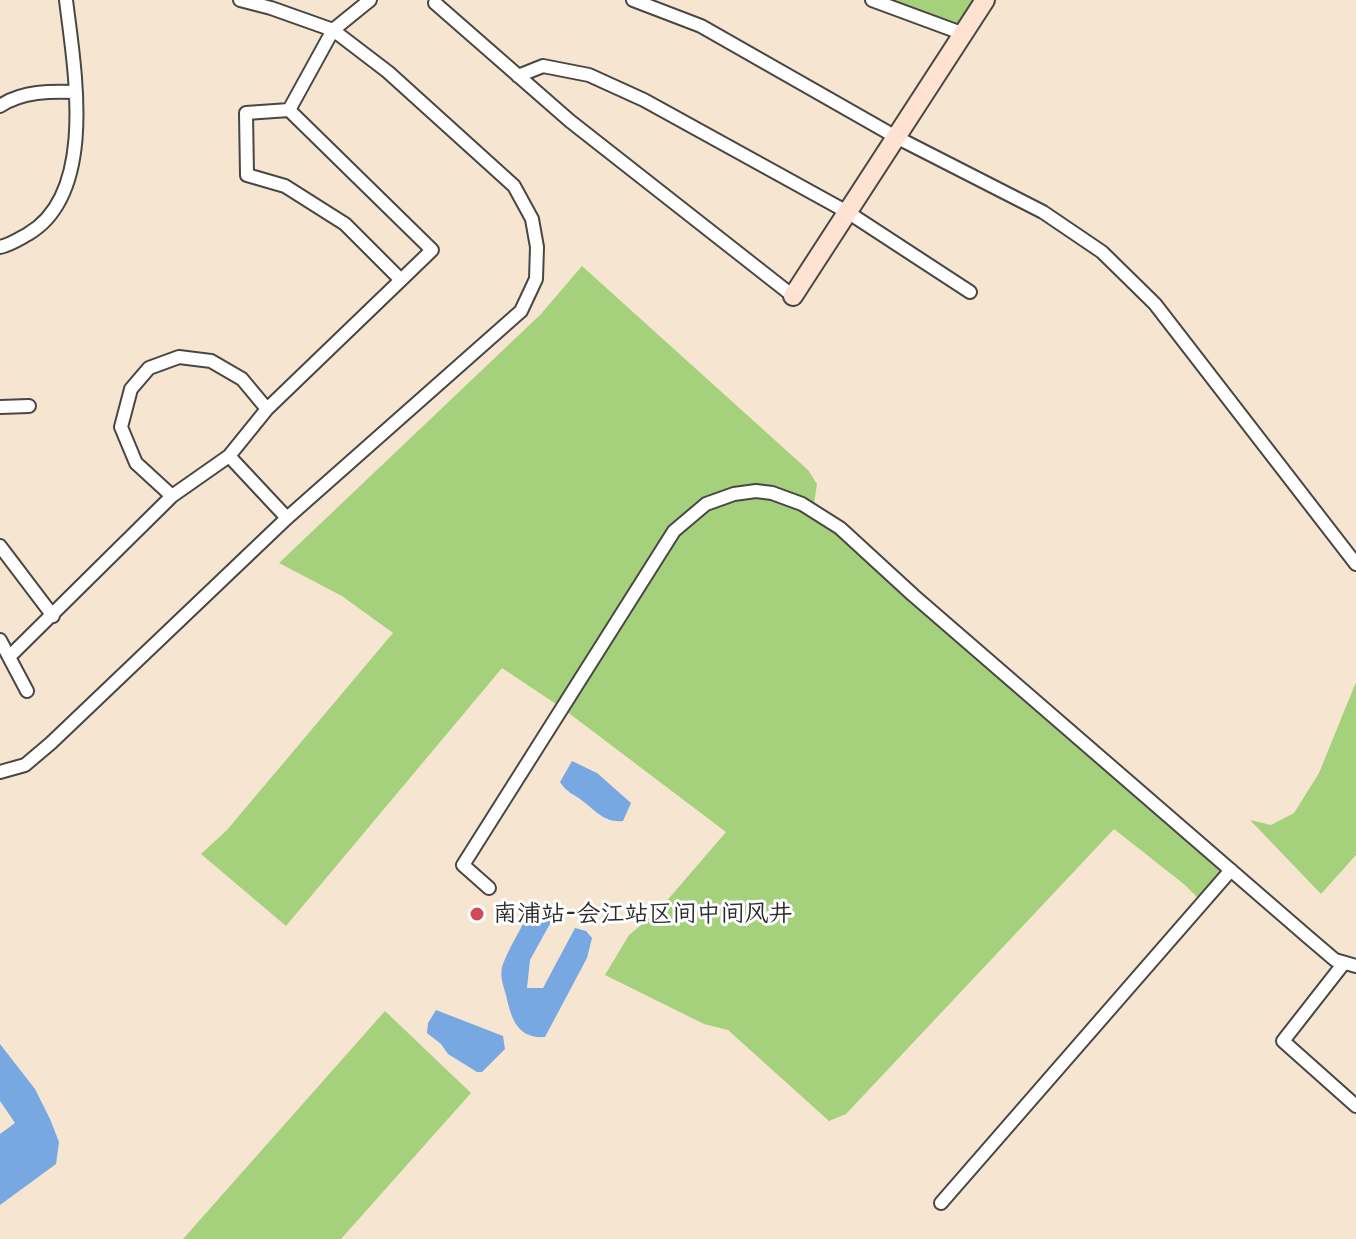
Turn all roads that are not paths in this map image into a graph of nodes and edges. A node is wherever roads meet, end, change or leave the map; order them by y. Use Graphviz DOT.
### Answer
graph roads {
  1 [pos="66,0"];
  2 [pos="240,0"];
  3 [pos="370,0"];
  4 [pos="633,0"];
  5 [pos="872,0"];
  6 [pos="985,0"];
  7 [pos="435,3"];
  8 [pos="333,30"];
  9 [pos="964,34"];
  10 [pos="518,76"];
  11 [pos="76,92"];
  12 [pos="0,106"];
  13 [pos="289,110"];
  14 [pos="896,137"];
  15 [pos="849,213"];
  16 [pos="0,247"];
  17 [pos="401,280"];
  18 [pos="970,292"];
  19 [pos="793,296"];
  20 [pos="29,406"];
  21 [pos="0,407"];
  22 [pos="267,409"];
  23 [pos="229,456"];
  24 [pos="172,496"];
  25 [pos="287,518"];
  26 [pos="0,546"];
  27 [pos="1356,564"];
  28 [pos="53,616"];
  29 [pos="0,640"];
  30 [pos="9,657"];
  31 [pos="27,691"];
  32 [pos="0,772"];
  33 [pos="1231,870"];
  34 [pos="489,888"];
  35 [pos="1350,965"];
  36 [pos="1356,1106"];
  37 [pos="941,1203"];
  1 -- 11 [label="street"];
  2 -- 8 [label="street"];
  3 -- 8 [label="street"];
  4 -- 14 [label="street"];
  5 -- 9 [label="street"];
  6 -- 9 [label="street"];
  7 -- 10 [label="street"];
  8 -- 13 [label="street"];
  8 -- 25 [label="street"];
  9 -- 14 [label="street"];
  10 -- 15 [label="street"];
  10 -- 19 [label="street"];
  11 -- 12 [label="street"];
  11 -- 16 [label="street"];
  13 -- 17 [label="street"];
  13 -- 17 [label="street"];
  14 -- 15 [label="street"];
  14 -- 27 [label="street"];
  15 -- 18 [label="street"];
  15 -- 19 [label="street"];
  17 -- 22 [label="street"];
  20 -- 21 [label="street"];
  22 -- 23 [label="street"];
  22 -- 24 [label="street"];
  23 -- 24 [label="street"];
  23 -- 25 [label="street"];
  24 -- 28 [label="street"];
  25 -- 32 [label="street"];
  26 -- 28 [label="street"];
  28 -- 30 [label="street"];
  29 -- 30 [label="street"];
  30 -- 31 [label="street"];
  33 -- 34 [label="street"];
  33 -- 35 [label="street"];
  33 -- 37 [label="street"];
  35 -- 36 [label="street"];
}
